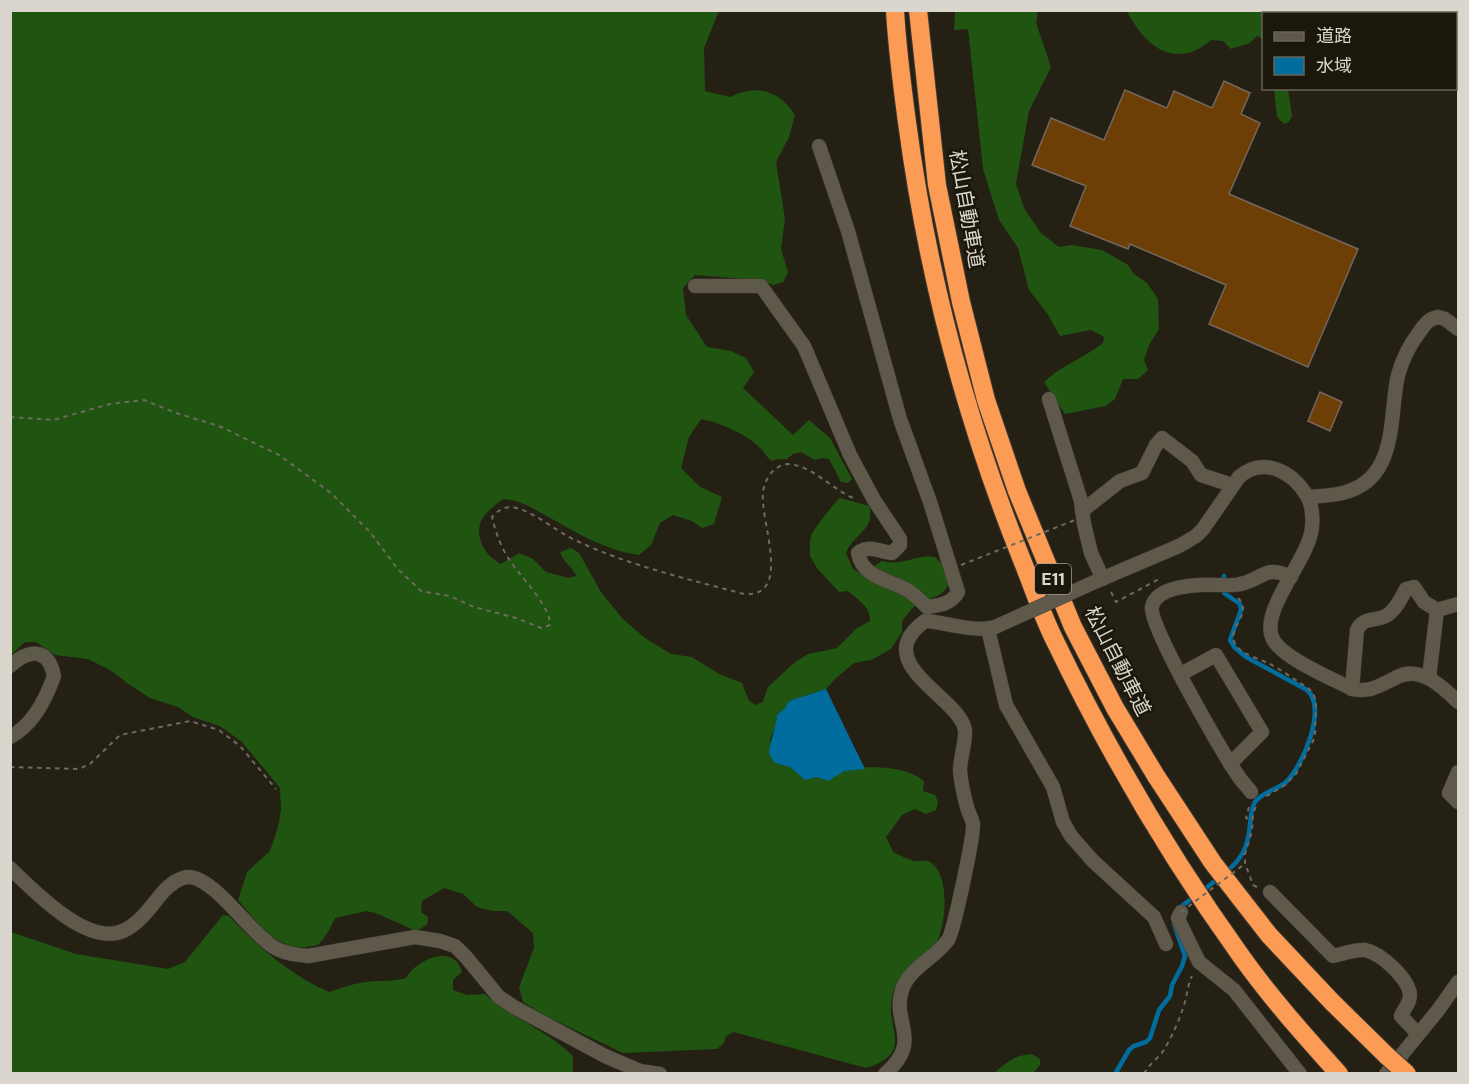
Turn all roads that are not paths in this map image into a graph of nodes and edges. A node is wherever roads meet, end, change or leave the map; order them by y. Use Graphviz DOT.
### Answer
graph roads {
  1 [pos="895,10"];
  2 [pos="918,10"];
  3 [pos="819,146"];
  4 [pos="695,286"];
  5 [pos="1458,329"];
  6 [pos="1049,399"];
  7 [pos="1232,485"];
  8 [pos="1308,497"];
  9 [pos="1079,515"];
  10 [pos="1291,576"];
  11 [pos="1102,579"];
  12 [pos="1458,604"];
  13 [pos="1437,610"];
  14 [pos="926,614"];
  15 [pos="991,628"];
  16 [pos="10,666"];
  17 [pos="1180,674"];
  18 [pos="1429,678"];
  19 [pos="1353,689"];
  20 [pos="1458,702"];
  21 [pos="10,736"];
  22 [pos="1230,764"];
  23 [pos="1458,772"];
  24 [pos="1251,792"];
  25 [pos="1458,802"];
  26 [pos="10,868"];
  27 [pos="1270,892"];
  28 [pos="1180,912"];
  29 [pos="1166,944"];
  30 [pos="1458,982"];
  31 [pos="1418,1034"];
  32 [pos="1387,1065"];
  33 [pos="660,1074"];
  34 [pos="885,1074"];
  35 [pos="1300,1074"];
  36 [pos="1339,1074"];
  37 [pos="1407,1074"];
  1 -- 36 [label="highway, E11"];
  2 -- 32 [label="highway, 松山自動車道 / E11"];
  3 -- 14 [label="street"];
  4 -- 14 [label="street"];
  5 -- 8 [label="street"];
  6 -- 9 [label="street"];
  7 -- 8 [label="street"];
  7 -- 9 [label="street"];
  7 -- 11 [label="street"];
  8 -- 10 [label="street"];
  9 -- 11 [label="street"];
  10 -- 17 [label="street"];
  10 -- 19 [label="street"];
  11 -- 15 [label="street, bridge"];
  12 -- 13 [label="street"];
  13 -- 18 [label="street"];
  13 -- 19 [label="street"];
  14 -- 15 [label="street"];
  14 -- 34 [label="street"];
  15 -- 29 [label="street"];
  16 -- 21 [label="street"];
  17 -- 22 [label="street"];
  17 -- 22 [label="street"];
  18 -- 19 [label="street"];
  18 -- 20 [label="street"];
  22 -- 24 [label="street"];
  23 -- 25 [label="street"];
  26 -- 33 [label="street"];
  27 -- 31 [label="street"];
  28 -- 35 [label="street"];
  30 -- 31 [label="street"];
  31 -- 32 [label="street"];
  32 -- 37 [label="highway, 松山自動車道 / E11, bridge"];
}
